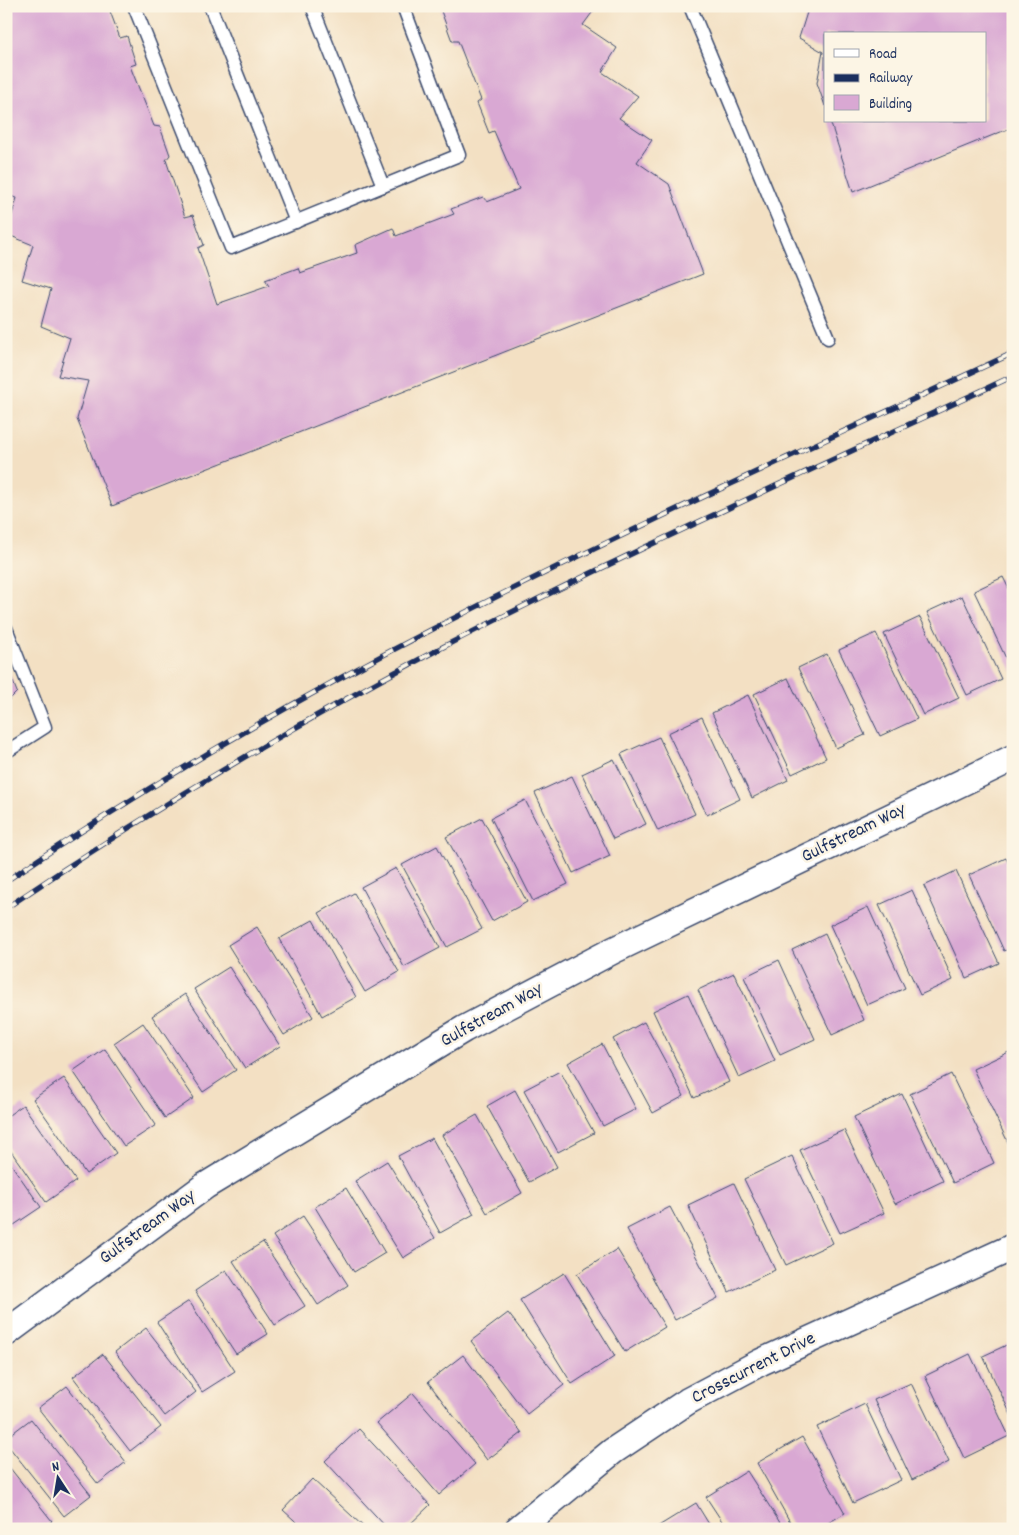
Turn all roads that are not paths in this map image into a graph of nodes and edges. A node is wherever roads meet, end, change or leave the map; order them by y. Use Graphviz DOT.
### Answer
graph roads {
  1 [pos="134,6"];
  2 [pos="210,6"];
  3 [pos="312,6"];
  4 [pos="403,6"];
  5 [pos="690,6"];
  6 [pos="383,186"];
  7 [pos="296,222"];
  8 [pos="828,338"];
  9 [pos="6,628"];
  10 [pos="6,752"];
  11 [pos="1013,758"];
  12 [pos="1013,1247"];
  13 [pos="6,1333"];
  14 [pos="518,1529"];
  1 -- 7 [label="lane"];
  2 -- 7 [label="lane"];
  3 -- 6 [label="lane"];
  4 -- 6 [label="lane"];
  5 -- 8 [label="lane"];
  6 -- 7 [label="lane"];
  9 -- 10 [label="lane"];
  11 -- 13 [label="street, Gulfstream Way"];
  12 -- 14 [label="street, Crosscurrent Drive"];
}
